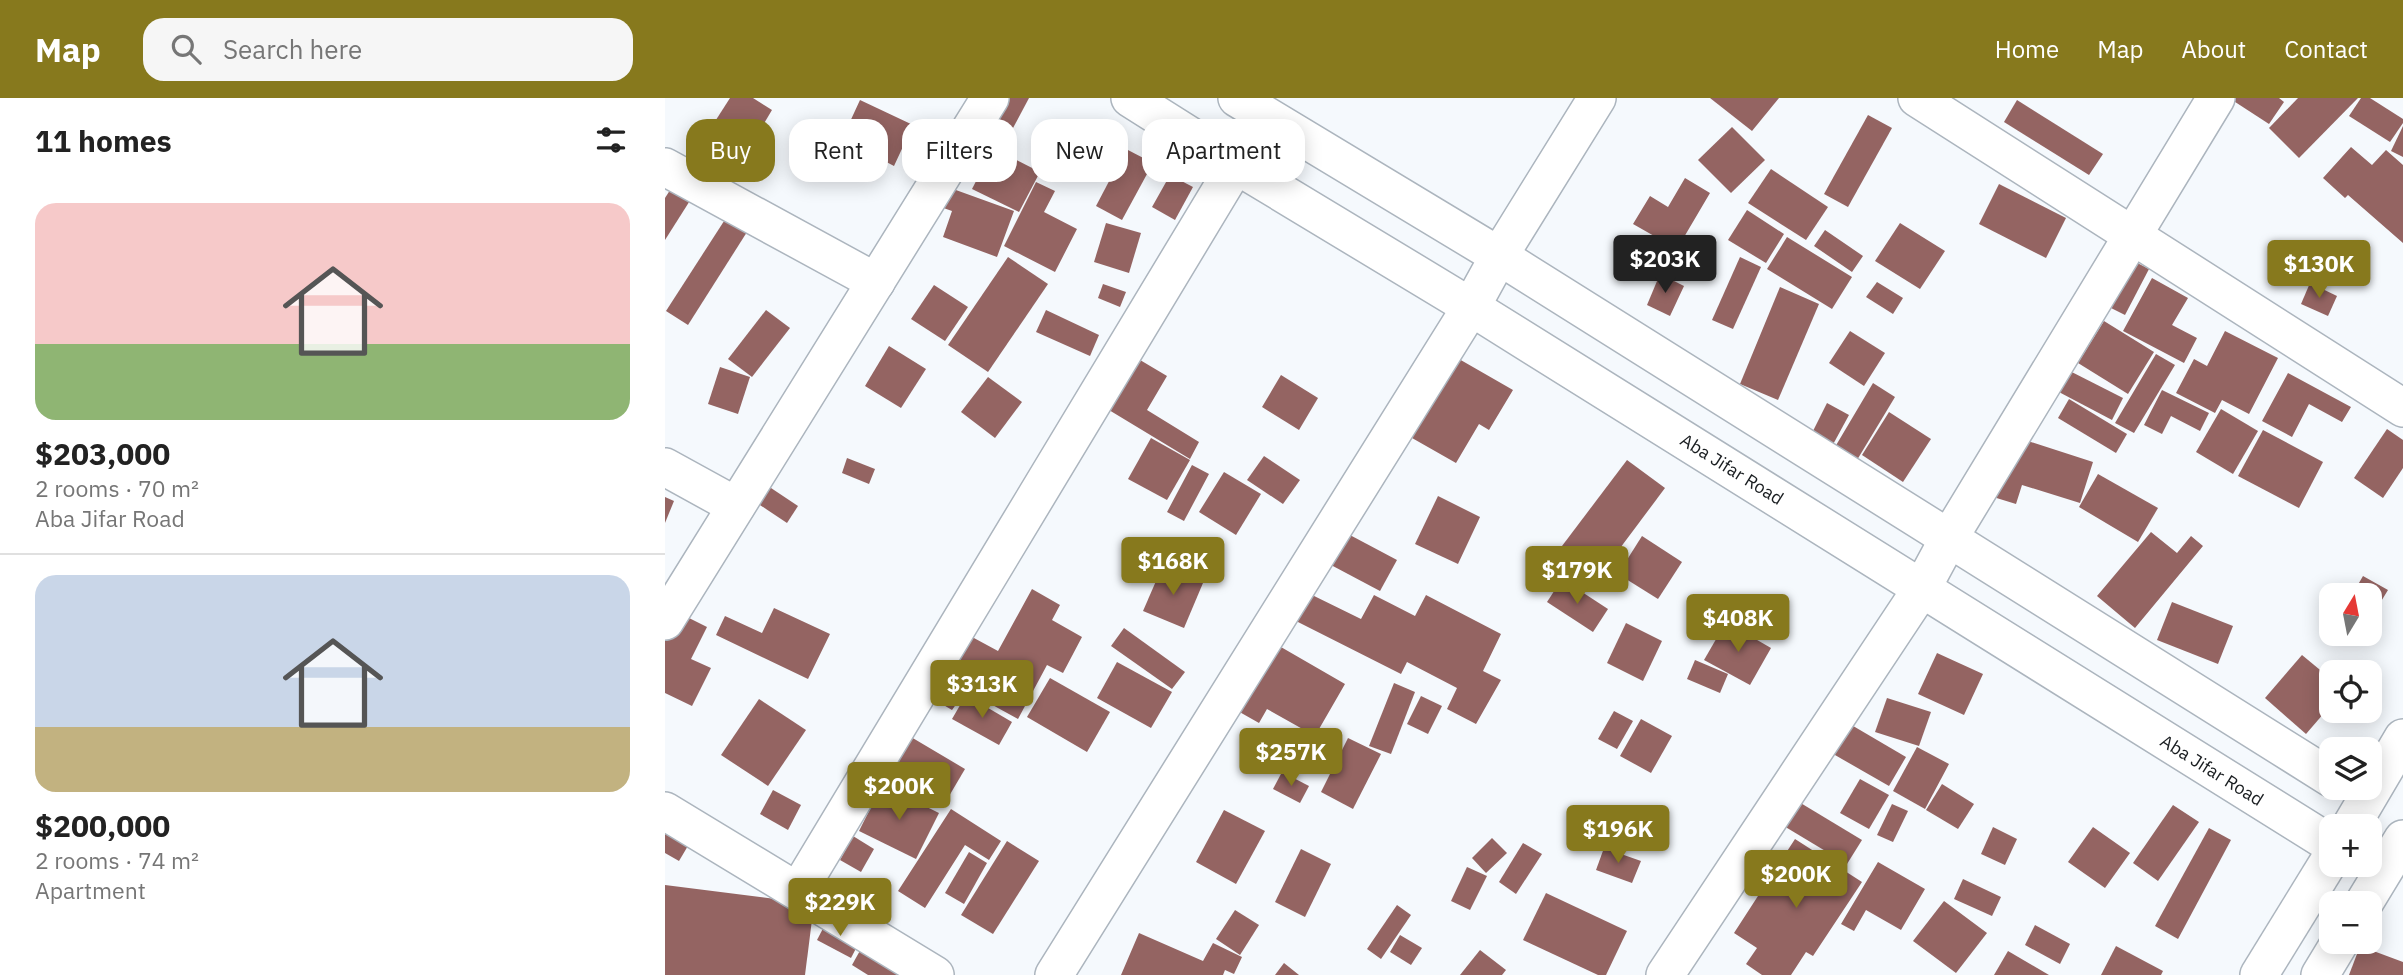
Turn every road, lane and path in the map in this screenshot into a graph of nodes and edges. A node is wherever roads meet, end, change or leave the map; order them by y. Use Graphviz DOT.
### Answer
graph roads {
  1 [pos="990,98"];
  2 [pos="1130,98"];
  3 [pos="1237,98"];
  4 [pos="1597,98"];
  5 [pos="1917,98"];
  6 [pos="2216,98"];
  7 [pos="1163,119"];
  8 [pos="665,167"];
  9 [pos="1225,182"];
  10 [pos="1263,182"];
  11 [pos="2132,235"];
  12 [pos="1499,256"];
  13 [pos="876,282"];
  14 [pos="1471,307"];
  15 [pos="2403,408"];
  16 [pos="665,467"];
  17 [pos="736,506"];
  18 [pos="1949,538"];
  19 [pos="1922,588"];
  20 [pos="665,621"];
  21 [pos="2403,738"];
  22 [pos="2319,770"];
  23 [pos="2354,805"];
  24 [pos="665,811"];
  25 [pos="2403,822"];
  26 [pos="2319,836"];
  27 [pos="2403,839"];
  28 [pos="2319,877"];
  29 [pos="2378,883"];
  30 [pos="798,891"];
  31 [pos="2333,954"];
  32 [pos="935,975"];
  33 [pos="1054,975"];
  34 [pos="1665,975"];
  35 [pos="2259,975"];
  36 [pos="2320,975"];
  1 -- 13 [label="street"];
  2 -- 7 [label="street, Aba Jifar Road"];
  3 -- 12 [label="street"];
  4 -- 12 [label="street"];
  5 -- 11 [label="street"];
  6 -- 11 [label="street"];
  8 -- 13 [label="street"];
  9 -- 30 [label="street"];
  10 -- 14 [label="street, Aba Jifar Road"];
  11 -- 15 [label="street"];
  11 -- 18 [label="street"];
  12 -- 14 [label="street"];
  12 -- 18 [label="street"];
  13 -- 17 [label="street"];
  14 -- 19 [label="street, Aba Jifar Road"];
  14 -- 33 [label="street"];
  16 -- 17 [label="street"];
  17 -- 20 [label="street"];
  18 -- 19 [label="street"];
  18 -- 22 [label="street"];
  19 -- 26 [label="street, Aba Jifar Road"];
  19 -- 34 [label="street"];
  21 -- 23 [label="street"];
  23 -- 25 [label="street"];
  24 -- 30 [label="street"];
  27 -- 29 [label="street"];
  28 -- 35 [label="street"];
  30 -- 32 [label="street"];
  31 -- 36 [label="street"];
}
